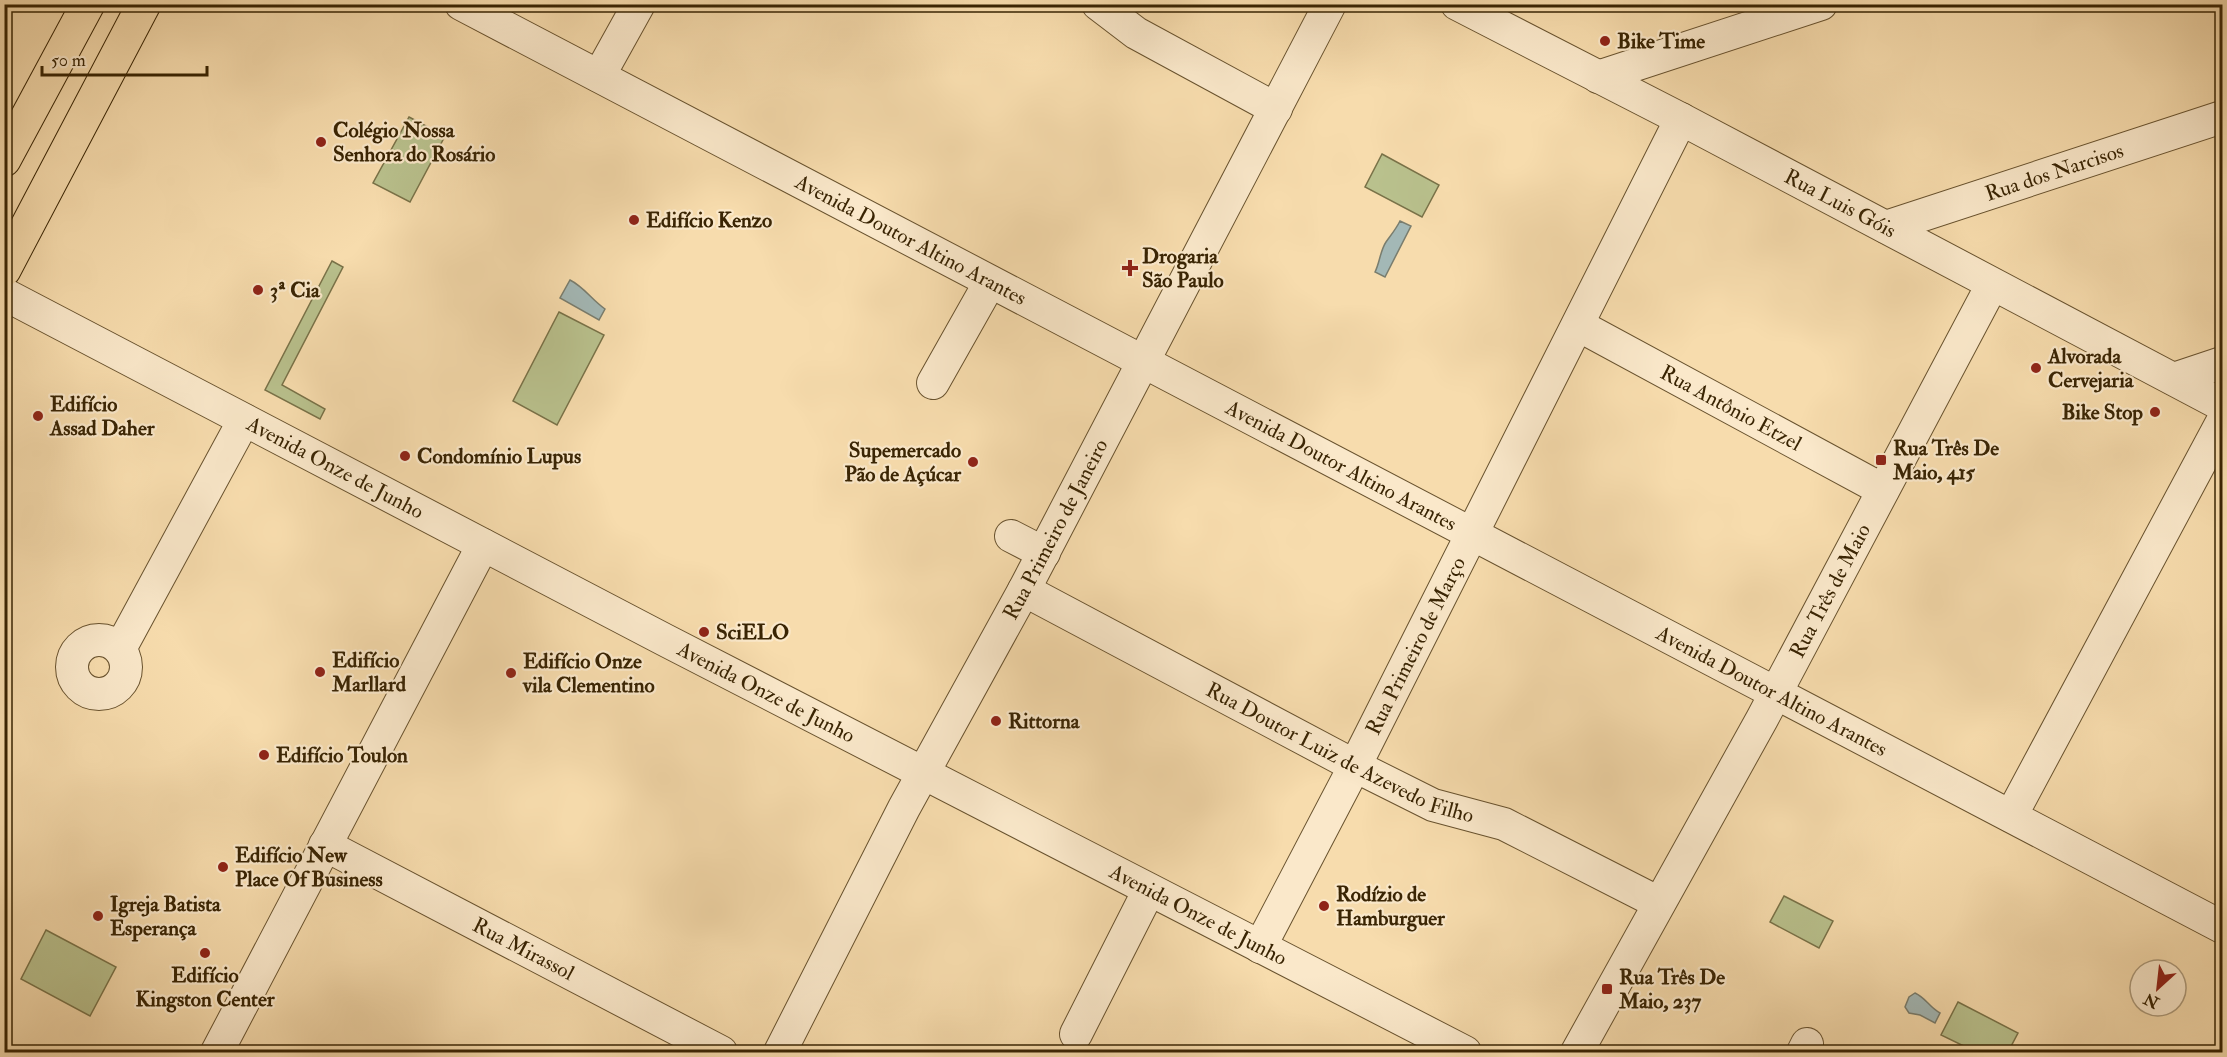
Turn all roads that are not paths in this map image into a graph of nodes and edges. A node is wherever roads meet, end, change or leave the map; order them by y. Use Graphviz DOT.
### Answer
graph roads {
  1 [pos="88,4"];
  2 [pos="144,4"];
  3 [pos="461,4"];
  4 [pos="639,4"];
  5 [pos="1098,4"];
  6 [pos="1330,4"];
  7 [pos="1457,4"];
  8 [pos="1821,4"];
  9 [pos="599,76"];
  10 [pos="1598,77"];
  11 [pos="1276,109"];
  12 [pos="2223,117"];
  13 [pos="1681,119"];
  14 [pos="4,160"];
  15 [pos="1886,227"];
  16 [pos="4,270"];
  17 [pos="990,282"];
  18 [pos="1992,285"];
  19 [pos="4,294"];
  20 [pos="1578,325"];
  21 [pos="1143,363"];
  22 [pos="2223,363"];
  23 [pos="2174,379"];
  24 [pos="933,383"];
  25 [pos="2223,405"];
  26 [pos="244,420"];
  27 [pos="2223,422"];
  28 [pos="1883,490"];
  29 [pos="1472,533"];
  30 [pos="1011,536"];
  31 [pos="483,545"];
  32 [pos="1044,553"];
  33 [pos="1024,590"];
  34 [pos="120,649"];
  35 [pos="1776,693"];
  36 [pos="1354,766"];
  37 [pos="922,773"];
  38 [pos="2011,816"];
  39 [pos="325,844"];
  40 [pos="1149,890"];
  41 [pos="1659,903"];
  42 [pos="2223,927"];
  43 [pos="1260,947"];
  44 [pos="1076,1034"];
  45 [pos="217,1053"];
  46 [pos="721,1053"];
  47 [pos="780,1053"];
  48 [pos="1465,1053"];
  49 [pos="1577,1053"];
  1 -- 14 [label="main road"];
  2 -- 16 [label="main road"];
  3 -- 9 [label="street, Avenida Doutor Altino Arantes"];
  4 -- 9 [label="street"];
  5 -- 11 [label="street"];
  6 -- 11 [label="street, Rua Primeiro de Janeiro"];
  7 -- 10 [label="street, Rua Luis Góis"];
  8 -- 10 [label="street"];
  9 -- 17 [label="street, Avenida Doutor Altino Arantes"];
  10 -- 13 [label="street, Rua Luis Góis"];
  11 -- 21 [label="street, Rua Primeiro de Janeiro"];
  12 -- 15 [label="street, Rua dos Narcisos"];
  13 -- 15 [label="street, Rua Luis Góis"];
  13 -- 20 [label="street, Rua Primeiro de Março"];
  15 -- 18 [label="street, Rua Luis Góis"];
  17 -- 21 [label="street, Avenida Doutor Altino Arantes"];
  17 -- 24 [label="street"];
  18 -- 23 [label="street, Rua Luis Góis"];
  18 -- 28 [label="street, Rua Três de Maio"];
  19 -- 26 [label="street, Avenida Onze de Junho"];
  20 -- 28 [label="street, Rua Antônio Etzel"];
  20 -- 29 [label="street, Rua Primeiro de Março"];
  21 -- 29 [label="street, Avenida Doutor Altino Arantes"];
  21 -- 32 [label="street, Rua Primeiro de Janeiro"];
  22 -- 23 [label="street"];
  23 -- 25 [label="street, Rua Luis Góis"];
  26 -- 31 [label="street, Avenida Onze de Junho"];
  26 -- 34 [label="street"];
  27 -- 38 [label="street"];
  28 -- 35 [label="street, Rua Três de Maio"];
  29 -- 35 [label="street, Avenida Doutor Altino Arantes"];
  29 -- 36 [label="street, Rua Primeiro de Março"];
  30 -- 32 [label="street"];
  31 -- 37 [label="street, Avenida Onze de Junho"];
  31 -- 39 [label="street"];
  32 -- 33 [label="street, Rua Primeiro de Janeiro"];
  33 -- 36 [label="street, Rua Doutor Luiz de Azevedo Filho"];
  33 -- 37 [label="street, Rua Primeiro de Janeiro"];
  35 -- 38 [label="street, Avenida Doutor Altino Arantes"];
  35 -- 41 [label="street, Rua Três de Maio"];
  36 -- 41 [label="street, Rua Doutor Luiz de Azevedo Filho"];
  36 -- 43 [label="street, Rua Primeiro de Março"];
  37 -- 40 [label="street, Avenida Onze de Junho"];
  37 -- 47 [label="street, Rua Primeiro de Janeiro"];
  38 -- 42 [label="street, Avenida Doutor Altino Arantes"];
  39 -- 45 [label="street"];
  39 -- 46 [label="street, Rua Mirassol"];
  40 -- 43 [label="street, Avenida Onze de Junho"];
  40 -- 44 [label="street"];
  41 -- 49 [label="street, Rua Três de Maio"];
  43 -- 48 [label="street, Avenida Onze de Junho"];
}
